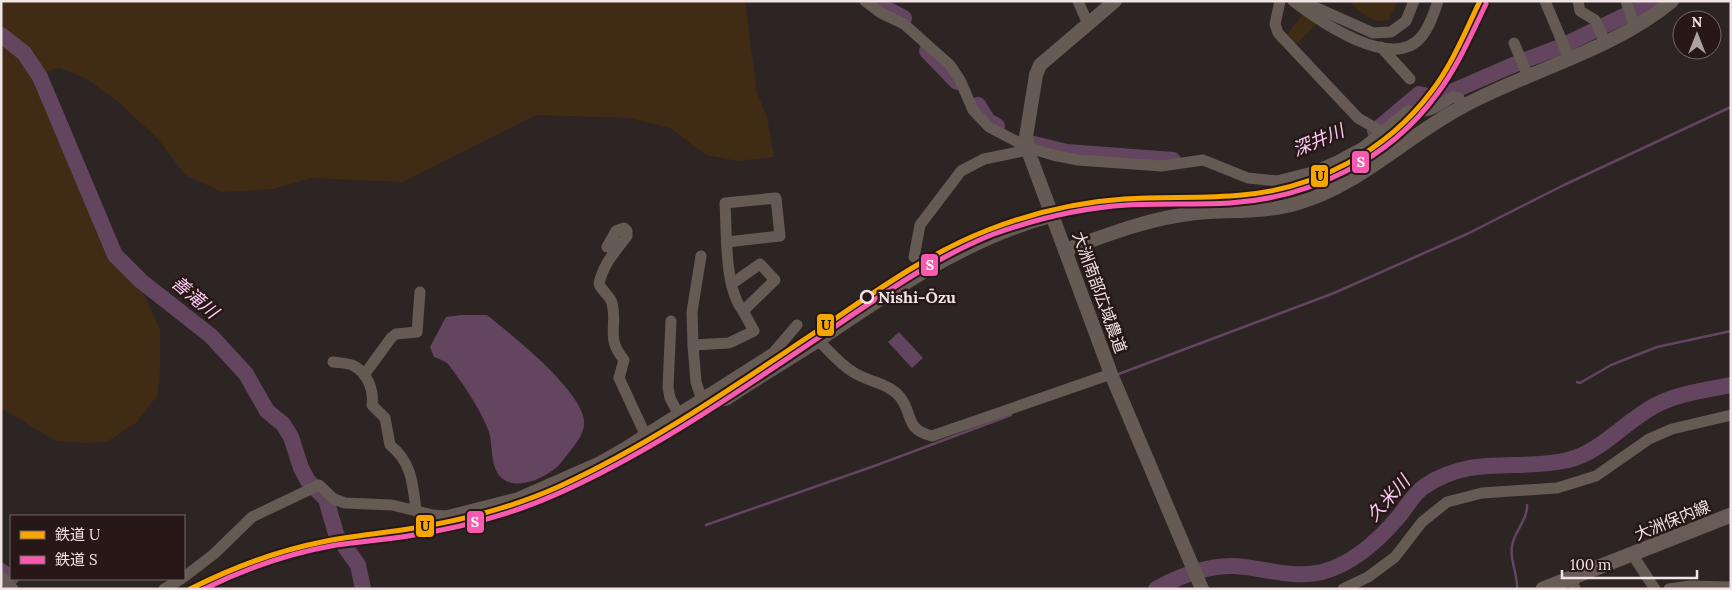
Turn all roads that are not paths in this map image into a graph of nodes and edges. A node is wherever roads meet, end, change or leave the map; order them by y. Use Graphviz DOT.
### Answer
graph roads {
  1 [pos="865,1"];
  2 [pos="1078,1"];
  3 [pos="1115,1"];
  4 [pos="1280,1"];
  5 [pos="1414,1"];
  6 [pos="1438,1"];
  7 [pos="1544,1"];
  8 [pos="1578,1"];
  9 [pos="1626,1"];
  10 [pos="1672,1"];
  11 [pos="1294,2"];
  12 [pos="1088,24"];
  13 [pos="1635,28"];
  14 [pos="1605,42"];
  15 [pos="1514,43"];
  16 [pos="1381,47"];
  17 [pos="1569,58"];
  18 [pos="1528,76"];
  19 [pos="1410,80"];
  20 [pos="1462,106"];
  21 [pos="1378,129"];
  22 [pos="1027,144"];
  23 [pos="1053,217"];
  24 [pos="728,242"];
  25 [pos="607,247"];
  26 [pos="1066,250"];
  27 [pos="701,256"];
  28 [pos="914,257"];
  29 [pos="733,283"];
  30 [pos="420,292"];
  31 [pos="744,311"];
  32 [pos="671,322"];
  33 [pos="797,325"];
  34 [pos="819,341"];
  35 [pos="693,345"];
  36 [pos="334,362"];
  37 [pos="1112,374"];
  38 [pos="364,375"];
  39 [pos="705,396"];
  40 [pos="678,413"];
  41 [pos="1731,415"];
  42 [pos="645,434"];
  43 [pos="416,510"];
  44 [pos="1731,515"];
  45 [pos="1632,554"];
  46 [pos="185,576"];
  47 [pos="1,577"];
  48 [pos="179,580"];
  49 [pos="1573,584"];
  50 [pos="1731,587"];
  51 [pos="13,589"];
  52 [pos="164,589"];
  53 [pos="1202,589"];
  54 [pos="1343,589"];
  55 [pos="1543,589"];
  56 [pos="1655,589"];
  57 [pos="1669,589"];
  1 -- 22 [label="street"];
  2 -- 12 [label="street"];
  3 -- 12 [label="street, 大洲南部広域農道"];
  4 -- 21 [label="street"];
  5 -- 11 [label="street"];
  6 -- 16 [label="street"];
  7 -- 17 [label="street"];
  8 -- 14 [label="street"];
  9 -- 13 [label="street"];
  10 -- 13 [label="street"];
  11 -- 16 [label="street"];
  12 -- 22 [label="street, 大洲南部広域農道"];
  13 -- 14 [label="street"];
  14 -- 17 [label="street"];
  15 -- 18 [label="street"];
  16 -- 19 [label="street"];
  17 -- 18 [label="street"];
  18 -- 20 [label="street"];
  20 -- 21 [label="street"];
  20 -- 26 [label="street"];
  21 -- 22 [label="street"];
  22 -- 23 [label="street, 大洲南部広域農道"];
  22 -- 28 [label="street"];
  23 -- 26 [label="street, 大洲南部広域農道"];
  23 -- 34 [label="street"];
  24 -- 24 [label="street"];
  24 -- 29 [label="street"];
  25 -- 42 [label="street"];
  26 -- 37 [label="street, 大洲南部広域農道"];
  27 -- 35 [label="street"];
  29 -- 31 [label="street"];
  29 -- 31 [label="street"];
  30 -- 38 [label="street"];
  31 -- 35 [label="street"];
  32 -- 40 [label="street"];
  33 -- 39 [label="street"];
  34 -- 37 [label="street"];
  34 -- 39 [label="street"];
  35 -- 39 [label="street"];
  36 -- 38 [label="street"];
  37 -- 53 [label="street, 大洲南部広域農道"];
  38 -- 43 [label="street"];
  39 -- 40 [label="street"];
  40 -- 42 [label="street"];
  41 -- 54 [label="street"];
  42 -- 43 [label="street"];
  43 -- 46 [label="street"];
  44 -- 45 [label="main road, 大洲保内線"];
  45 -- 49 [label="main road, 大洲保内線"];
  45 -- 56 [label="street"];
  47 -- 51 [label="street"];
  48 -- 52 [label="street"];
  49 -- 55 [label="main road, 大洲保内線"];
  50 -- 57 [label="street"];
}
